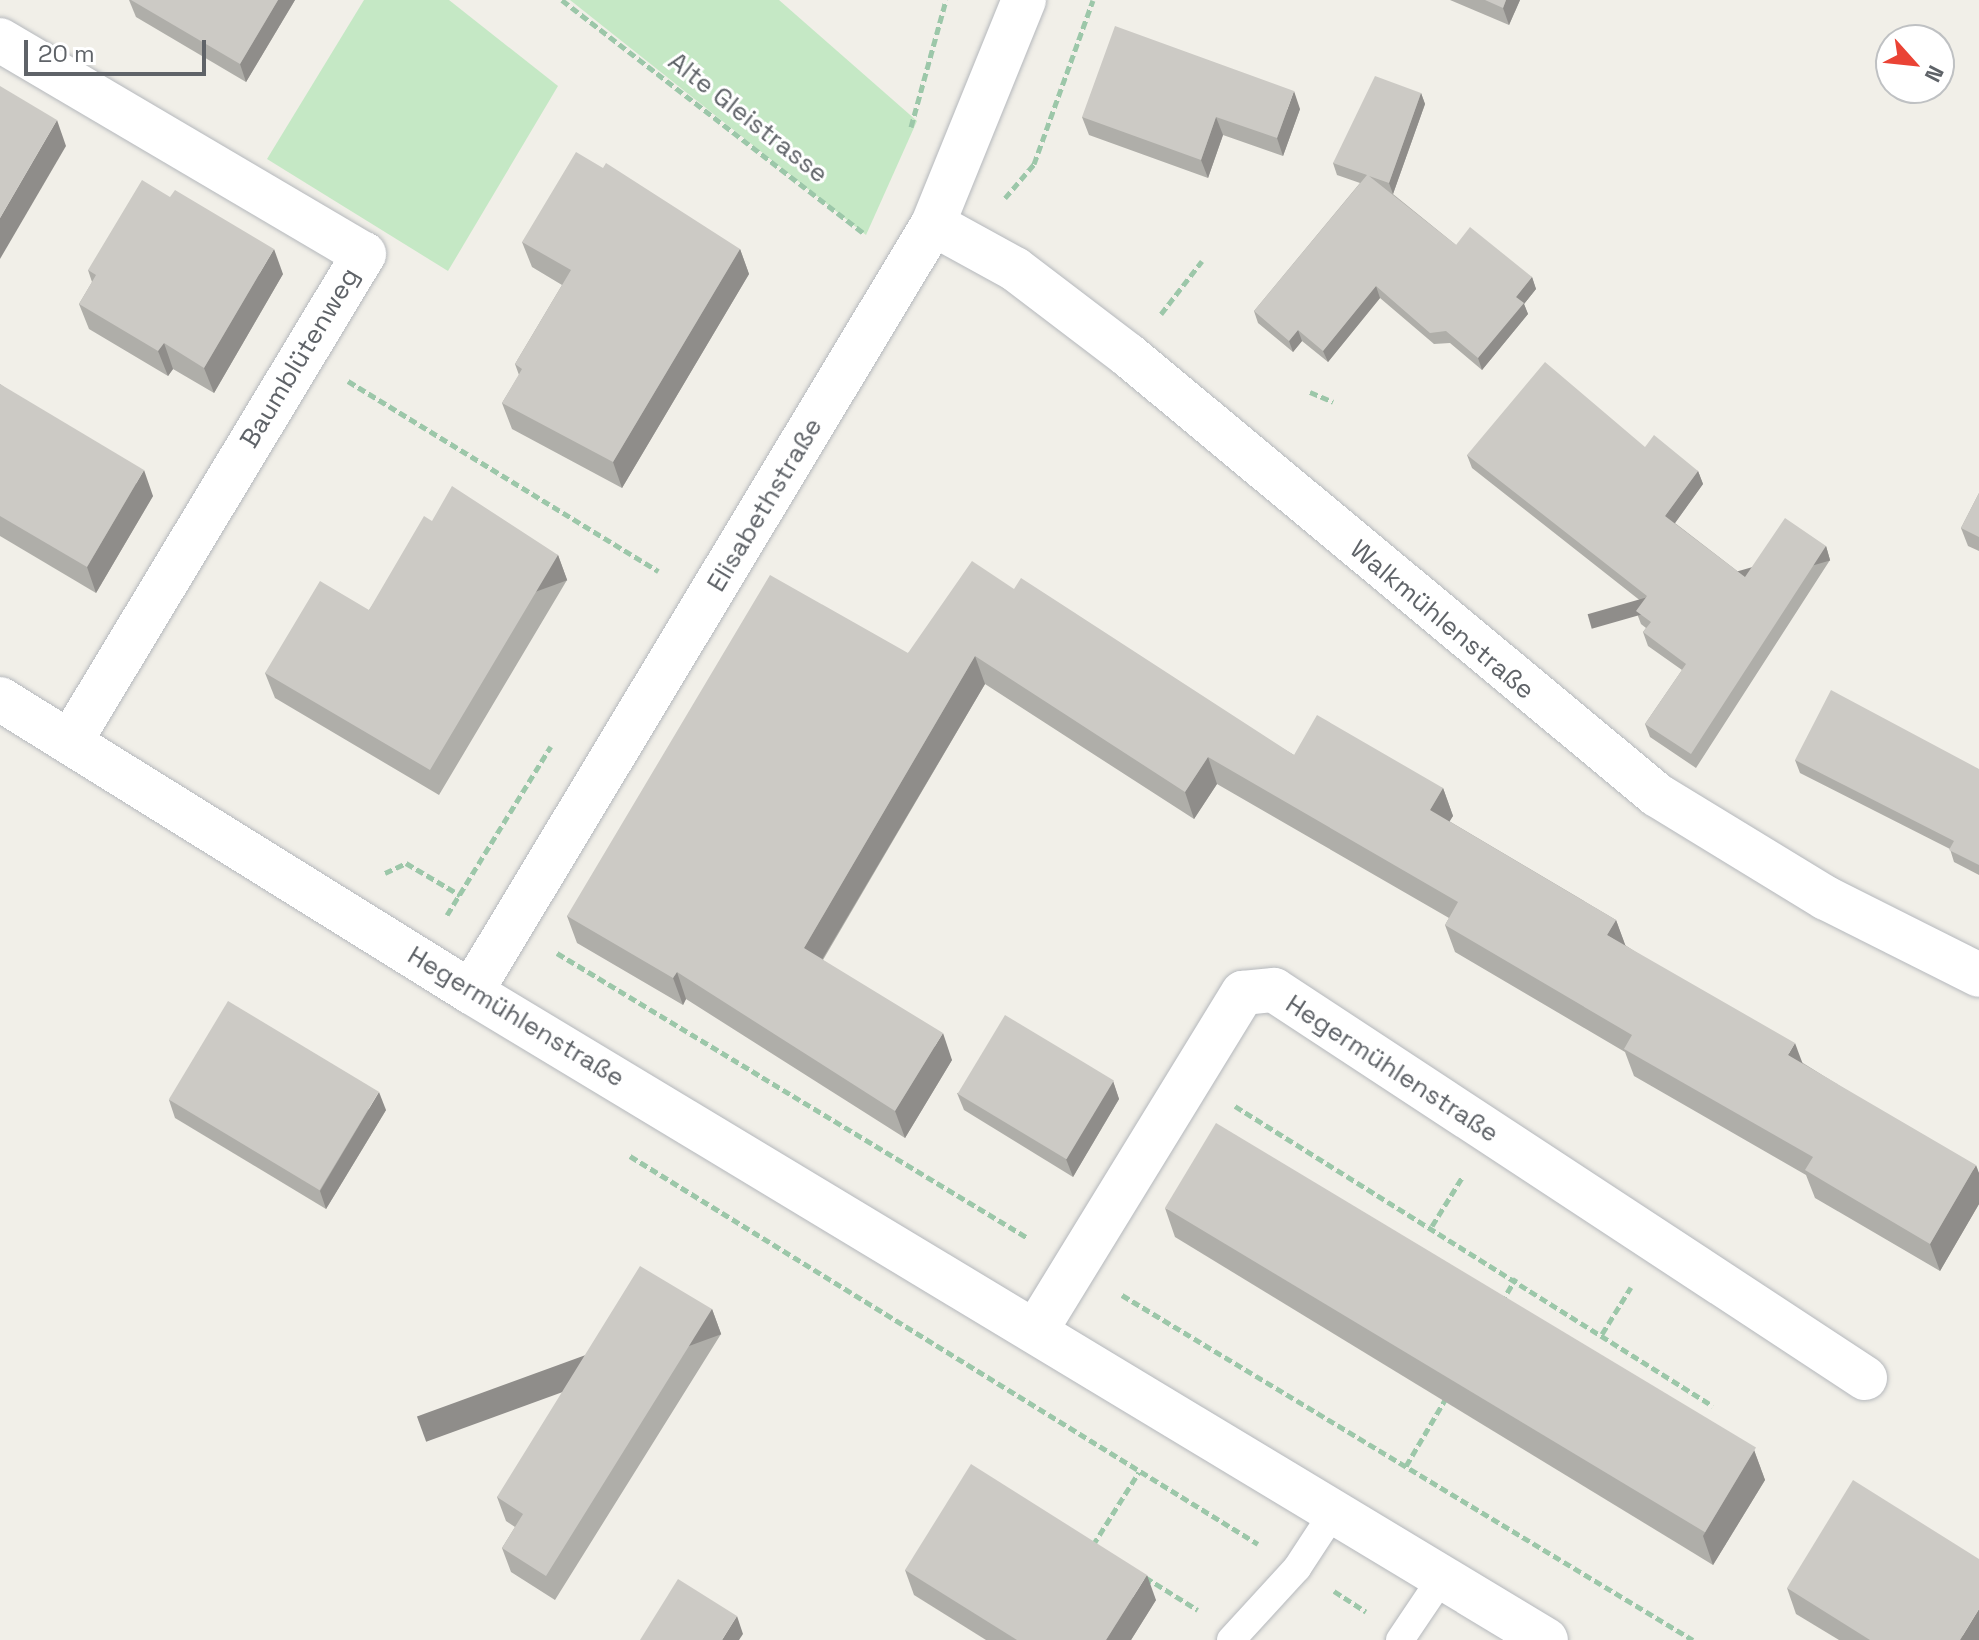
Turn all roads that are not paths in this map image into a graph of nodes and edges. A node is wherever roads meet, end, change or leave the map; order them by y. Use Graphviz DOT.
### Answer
graph roads {
  1 [pos="1024,0"];
  2 [pos="0,40"];
  3 [pos="933,224"];
  4 [pos="0,699"];
  5 [pos="70,742"];
  6 [pos="1979,975"];
  7 [pos="471,992"];
  8 [pos="1038,1327"];
  9 [pos="1865,1378"];
  10 [pos="1335,1510"];
  11 [pos="1443,1576"];
  12 [pos="1234,1637"];
  13 [pos="1402,1638"];
  14 [pos="1546,1640"];
  1 -- 3 [label="street, Elisabethstraße"];
  2 -- 5 [label="street, Baumblütenweg"];
  3 -- 6 [label="street, Walkmühlenstraße"];
  3 -- 7 [label="street, Elisabethstraße"];
  4 -- 5 [label="street, Hegermühlenstraße"];
  5 -- 7 [label="street, Hegermühlenstraße"];
  7 -- 8 [label="street, Hegermühlenstraße"];
  8 -- 9 [label="street, Hegermühlenstraße"];
  8 -- 10 [label="street, Hegermühlenstraße"];
  10 -- 11 [label="street, Hegermühlenstraße"];
  10 -- 12 [label="lane"];
  11 -- 13 [label="lane"];
  11 -- 14 [label="street, Hegermühlenstraße"];
}
